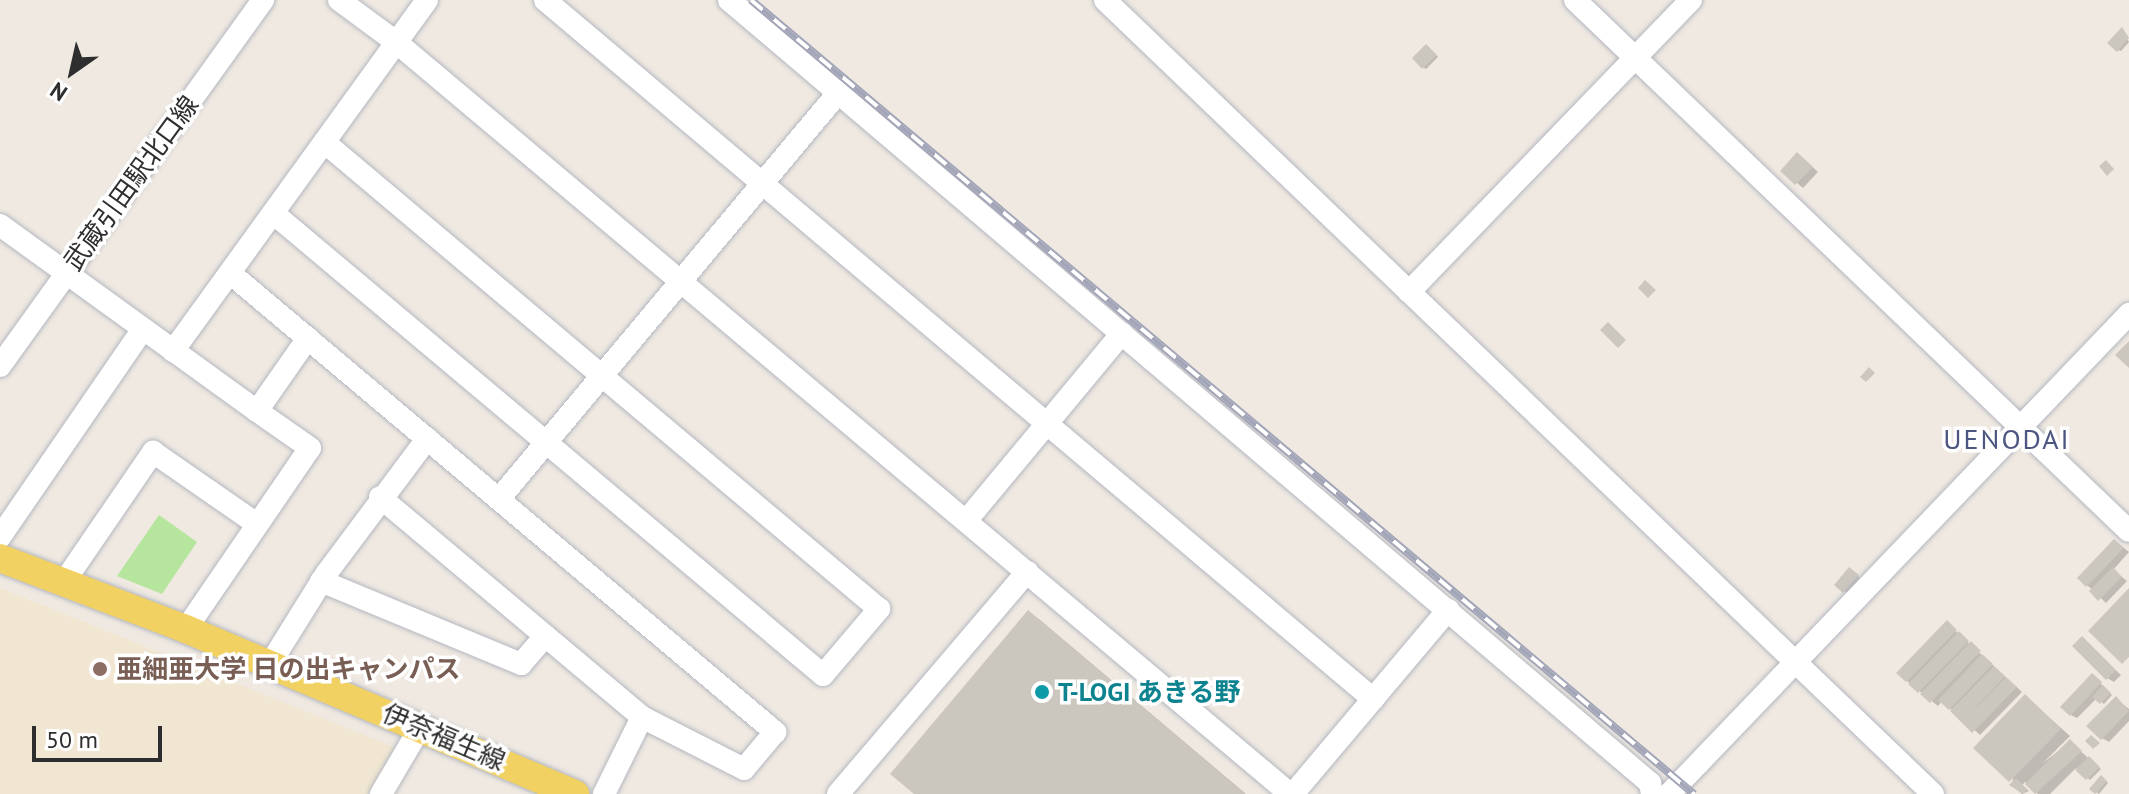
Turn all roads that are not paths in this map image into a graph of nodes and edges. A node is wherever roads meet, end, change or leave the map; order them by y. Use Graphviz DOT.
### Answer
graph roads {
  1 [pos="263,0"];
  2 [pos="339,0"];
  3 [pos="427,0"];
  4 [pos="545,0"];
  5 [pos="729,0"];
  6 [pos="1105,0"];
  7 [pos="1575,0"];
  8 [pos="1691,0"];
  9 [pos="396,42"];
  10 [pos="1636,58"];
  11 [pos="838,93"];
  12 [pos="324,142"];
  13 [pos="763,184"];
  14 [pos="273,213"];
  15 [pos="0,225"];
  16 [pos="67,273"];
  17 [pos="230,273"];
  18 [pos="682,282"];
  19 [pos="1409,292"];
  20 [pos="2129,314"];
  21 [pos="143,329"];
  22 [pos="1122,333"];
  23 [pos="308,338"];
  24 [pos="173,351"];
  25 [pos="0,366"];
  26 [pos="602,376"];
  27 [pos="257,411"];
  28 [pos="1047,424"];
  29 [pos="2021,427"];
  30 [pos="427,439"];
  31 [pos="546,443"];
  32 [pos="380,497"];
  33 [pos="499,499"];
  34 [pos="966,521"];
  35 [pos="257,524"];
  36 [pos="2129,531"];
  37 [pos="0,537"];
  38 [pos="0,558"];
  39 [pos="1027,572"];
  40 [pos="321,581"];
  41 [pos="64,582"];
  42 [pos="1448,610"];
  43 [pos="186,629"];
  44 [pos="545,636"];
  45 [pos="1796,663"];
  46 [pos="270,664"];
  47 [pos="1373,699"];
  48 [pos="642,717"];
  49 [pos="421,726"];
  50 [pos="381,794"];
  51 [pos="575,794"];
  52 [pos="604,794"];
  53 [pos="838,794"];
  54 [pos="1291,794"];
  55 [pos="1652,794"];
  56 [pos="1669,794"];
  57 [pos="1933,794"];
  1 -- 16 [label="street, 武蔵引田駅北口線"];
  2 -- 9 [label="street"];
  3 -- 9 [label="street"];
  4 -- 13 [label="street"];
  5 -- 11 [label="street"];
  6 -- 19 [label="street"];
  7 -- 10 [label="street"];
  8 -- 10 [label="street"];
  9 -- 12 [label="street"];
  9 -- 18 [label="street"];
  10 -- 19 [label="street"];
  10 -- 29 [label="street"];
  11 -- 13 [label="street"];
  11 -- 22 [label="street"];
  12 -- 14 [label="street"];
  12 -- 26 [label="street"];
  13 -- 18 [label="street"];
  13 -- 28 [label="street"];
  14 -- 17 [label="street"];
  14 -- 31 [label="street"];
  15 -- 16 [label="street"];
  16 -- 21 [label="street"];
  16 -- 25 [label="street, 武蔵引田駅北口線"];
  17 -- 23 [label="street"];
  17 -- 24 [label="street"];
  18 -- 26 [label="street"];
  18 -- 34 [label="street"];
  19 -- 45 [label="street"];
  20 -- 29 [label="street"];
  21 -- 24 [label="street"];
  21 -- 37 [label="street"];
  22 -- 28 [label="street"];
  22 -- 42 [label="street"];
  23 -- 27 [label="street"];
  23 -- 30 [label="street"];
  24 -- 27 [label="street"];
  26 -- 31 [label="street"];
  26 -- 31 [label="street"];
  27 -- 35 [label="street"];
  28 -- 34 [label="street"];
  28 -- 47 [label="street"];
  29 -- 36 [label="street"];
  29 -- 45 [label="street"];
  30 -- 32 [label="street"];
  30 -- 33 [label="street"];
  31 -- 33 [label="street"];
  32 -- 40 [label="street"];
  32 -- 44 [label="street"];
  33 -- 48 [label="street"];
  34 -- 39 [label="street"];
  35 -- 41 [label="street"];
  35 -- 43 [label="street"];
  38 -- 41 [label="main road, 伊奈福生線"];
  39 -- 53 [label="street"];
  39 -- 54 [label="street"];
  40 -- 44 [label="street"];
  40 -- 46 [label="street"];
  41 -- 43 [label="main road, 伊奈福生線"];
  42 -- 47 [label="street"];
  42 -- 55 [label="street"];
  43 -- 46 [label="main road, 伊奈福生線"];
  44 -- 48 [label="street"];
  45 -- 56 [label="street"];
  45 -- 57 [label="street"];
  46 -- 49 [label="main road, 伊奈福生線"];
  47 -- 54 [label="street"];
  48 -- 52 [label="street"];
  49 -- 50 [label="street"];
  49 -- 51 [label="main road, 伊奈福生線"];
}
